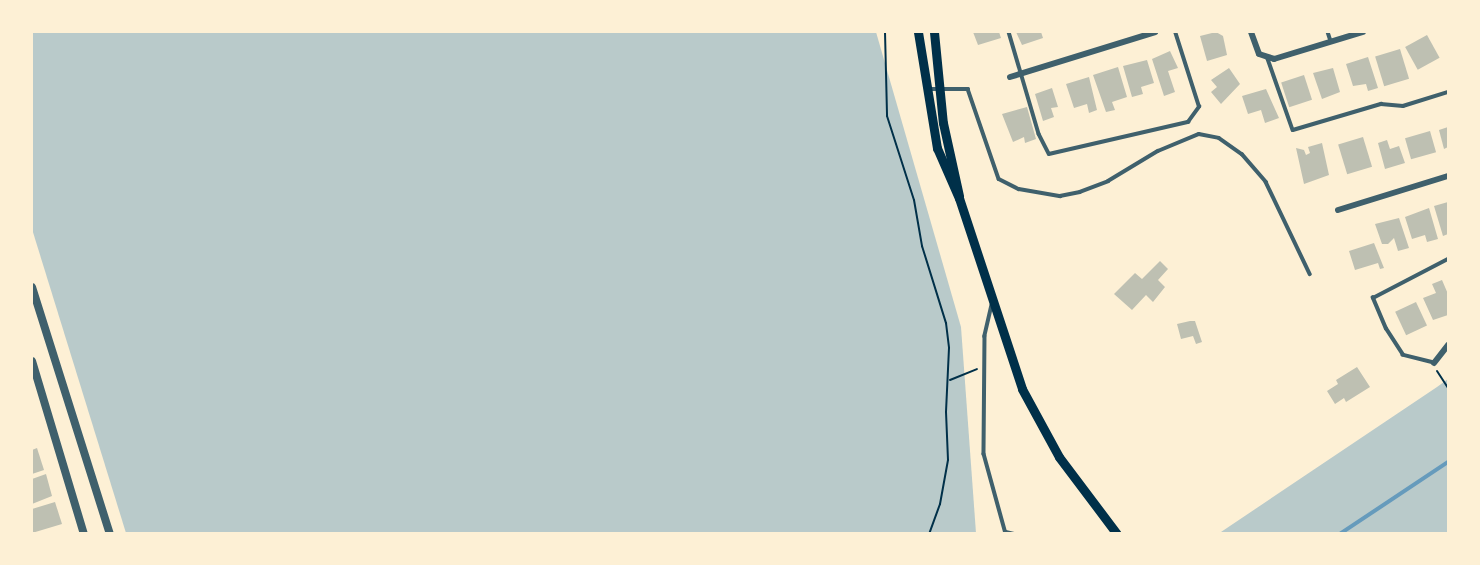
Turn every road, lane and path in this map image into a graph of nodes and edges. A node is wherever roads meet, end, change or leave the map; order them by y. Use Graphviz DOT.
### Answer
graph roads {
  1 [pos="885,32"];
  2 [pos="918,32"];
  3 [pos="934,32"];
  4 [pos="1009,32"];
  5 [pos="1154,32"];
  6 [pos="1175,32"];
  7 [pos="1251,32"];
  8 [pos="1328,32"];
  9 [pos="1363,32"];
  10 [pos="1331,41"];
  11 [pos="1266,58"];
  12 [pos="1021,74"];
  13 [pos="1010,77"];
  14 [pos="927,89"];
  15 [pos="938,89"];
  16 [pos="1448,92"];
  17 [pos="1448,176"];
  18 [pos="959,198"];
  19 [pos="1338,210"];
  20 [pos="1448,259"];
  21 [pos="1310,274"];
  22 [pos="32,287"];
  23 [pos="993,303"];
  24 [pos="1448,345"];
  25 [pos="32,361"];
  26 [pos="1434,363"];
  27 [pos="984,365"];
  28 [pos="949,381"];
  29 [pos="1448,388"];
  30 [pos="1006,533"];
  31 [pos="84,534"];
  32 [pos="110,534"];
  33 [pos="929,534"];
  34 [pos="1014,534"];
  35 [pos="1117,534"];
  1 -- 28 [label="path"];
  2 -- 14 [label="main road"];
  3 -- 15 [label="main road"];
  4 -- 12 [label="lane"];
  5 -- 12 [label="street"];
  6 -- 12 [label="lane"];
  7 -- 11 [label="street"];
  8 -- 10 [label="lane"];
  9 -- 10 [label="street"];
  10 -- 11 [label="street"];
  11 -- 16 [label="lane"];
  12 -- 13 [label="street"];
  14 -- 15 [label="lane"];
  14 -- 18 [label="main road"];
  15 -- 18 [label="main road"];
  15 -- 21 [label="lane"];
  17 -- 19 [label="street"];
  18 -- 23 [label="main road"];
  20 -- 26 [label="lane"];
  22 -- 32 [label="street"];
  23 -- 27 [label="lane"];
  23 -- 35 [label="main road"];
  24 -- 26 [label="street"];
  25 -- 31 [label="street"];
  26 -- 29 [label="path"];
  27 -- 28 [label="path"];
  27 -- 30 [label="lane"];
  28 -- 33 [label="path"];
  30 -- 34 [label="lane"];
}
